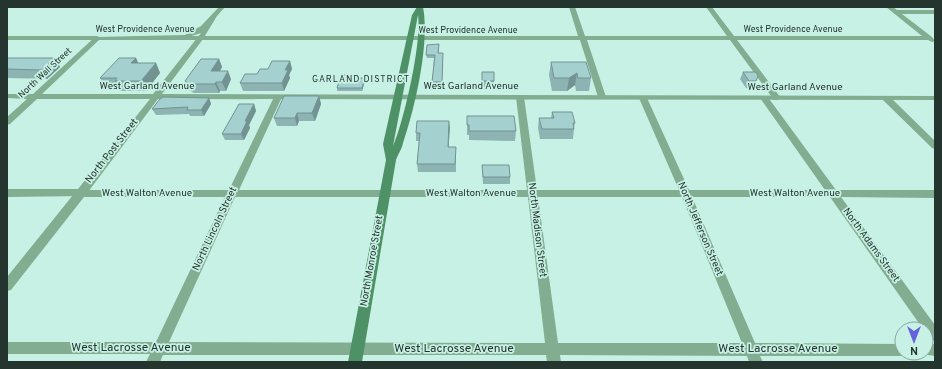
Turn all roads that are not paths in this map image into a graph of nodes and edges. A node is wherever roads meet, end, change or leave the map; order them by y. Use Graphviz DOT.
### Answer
graph roads {
  1 [pos="222,7"];
  2 [pos="420,7"];
  3 [pos="572,7"];
  4 [pos="709,7"];
  5 [pos="889,7"];
  6 [pos="895,12"];
  7 [pos="935,12"];
  8 [pos="215,15"];
  9 [pos="7,38"];
  10 [pos="97,38"];
  11 [pos="179,38"];
  12 [pos="201,38"];
  13 [pos="583,38"];
  14 [pos="732,38"];
  15 [pos="410,39"];
  16 [pos="421,39"];
  17 [pos="932,40"];
  18 [pos="7,96"];
  19 [pos="34,96"];
  20 [pos="155,97"];
  21 [pos="278,97"];
  22 [pos="397,97"];
  23 [pos="410,97"];
  24 [pos="520,97"];
  25 [pos="602,97"];
  26 [pos="643,98"];
  27 [pos="764,98"];
  28 [pos="777,98"];
  29 [pos="886,98"];
  30 [pos="935,98"];
  31 [pos="7,122"];
  32 [pos="935,146"];
  33 [pos="391,160"];
  34 [pos="7,193"];
  35 [pos="81,193"];
  36 [pos="232,193"];
  37 [pos="384,193"];
  38 [pos="685,193"];
  39 [pos="833,193"];
  40 [pos="532,194"];
  41 [pos="935,194"];
  42 [pos="7,286"];
  43 [pos="935,335"];
  44 [pos="7,348"];
  45 [pos="160,348"];
  46 [pos="751,349"];
  47 [pos="894,350"];
  48 [pos="356,355"];
  49 [pos="553,355"];
  50 [pos="153,362"];
  51 [pos="756,362"];
  1 -- 8 [label="street, North Post Street"];
  2 -- 15 [label="main road, North Monroe Street"];
  2 -- 16 [label="main road, North Monroe Street"];
  3 -- 13 [label="street"];
  4 -- 14 [label="street"];
  5 -- 6 [label="street"];
  6 -- 7 [label="street"];
  6 -- 17 [label="street"];
  8 -- 11 [label="street, North Post Street"];
  8 -- 12 [label="street, North Post Street"];
  9 -- 10 [label="street, West Providence Avenue"];
  10 -- 11 [label="street, West Providence Avenue"];
  10 -- 19 [label="street, North Wall Street"];
  11 -- 12 [label="street, West Providence Avenue"];
  12 -- 15 [label="street, West Providence Avenue"];
  12 -- 20 [label="street, North Post Street"];
  13 -- 14 [label="street, West Providence Avenue"];
  13 -- 16 [label="street, West Providence Avenue"];
  13 -- 25 [label="street"];
  14 -- 17 [label="street, West Providence Avenue"];
  14 -- 28 [label="street"];
  15 -- 16 [label="street, West Providence Avenue"];
  15 -- 22 [label="main road, North Monroe Street"];
  16 -- 23 [label="main road, North Monroe Street"];
  18 -- 19 [label="street, West Garland Avenue"];
  19 -- 20 [label="street, West Garland Avenue"];
  19 -- 31 [label="street, North Wall Street"];
  20 -- 21 [label="street, West Garland Avenue"];
  20 -- 35 [label="street, North Post Street"];
  21 -- 22 [label="street, West Garland Avenue"];
  21 -- 36 [label="street, North Lincoln Street"];
  22 -- 23 [label="street, West Garland Avenue"];
  22 -- 33 [label="main road, North Monroe Street"];
  23 -- 24 [label="street, West Garland Avenue"];
  23 -- 33 [label="main road, North Monroe Street"];
  24 -- 25 [label="street, West Garland Avenue"];
  24 -- 40 [label="street, North Madison Street"];
  25 -- 26 [label="street, West Garland Avenue"];
  26 -- 27 [label="street, West Garland Avenue"];
  26 -- 38 [label="street, North Jefferson Street"];
  27 -- 28 [label="street, West Garland Avenue"];
  27 -- 39 [label="street, North Adams Street"];
  28 -- 29 [label="street, West Garland Avenue"];
  29 -- 30 [label="street, West Garland Avenue"];
  29 -- 32 [label="street"];
  33 -- 37 [label="main road, North Monroe Street"];
  34 -- 35 [label="street, West Walton Avenue"];
  35 -- 36 [label="street, West Walton Avenue"];
  35 -- 42 [label="street, North Post Street"];
  36 -- 37 [label="street, West Walton Avenue"];
  36 -- 45 [label="street, North Lincoln Street"];
  37 -- 40 [label="street, West Walton Avenue"];
  37 -- 48 [label="main road, North Monroe Street"];
  38 -- 39 [label="street, West Walton Avenue"];
  38 -- 40 [label="street, West Walton Avenue"];
  38 -- 46 [label="street, North Jefferson Street"];
  39 -- 41 [label="street, West Walton Avenue"];
  39 -- 43 [label="street, North Adams Street"];
  40 -- 49 [label="street, North Madison Street"];
  44 -- 45 [label="street, West Lacrosse Avenue"];
  45 -- 48 [label="street, West Lacrosse Avenue"];
  45 -- 50 [label="street, North Lincoln Street"];
  46 -- 47 [label="street, West Lacrosse Avenue"];
  46 -- 49 [label="street, West Lacrosse Avenue"];
  46 -- 51 [label="street, North Jefferson Street"];
  48 -- 49 [label="street, West Lacrosse Avenue"];
}
